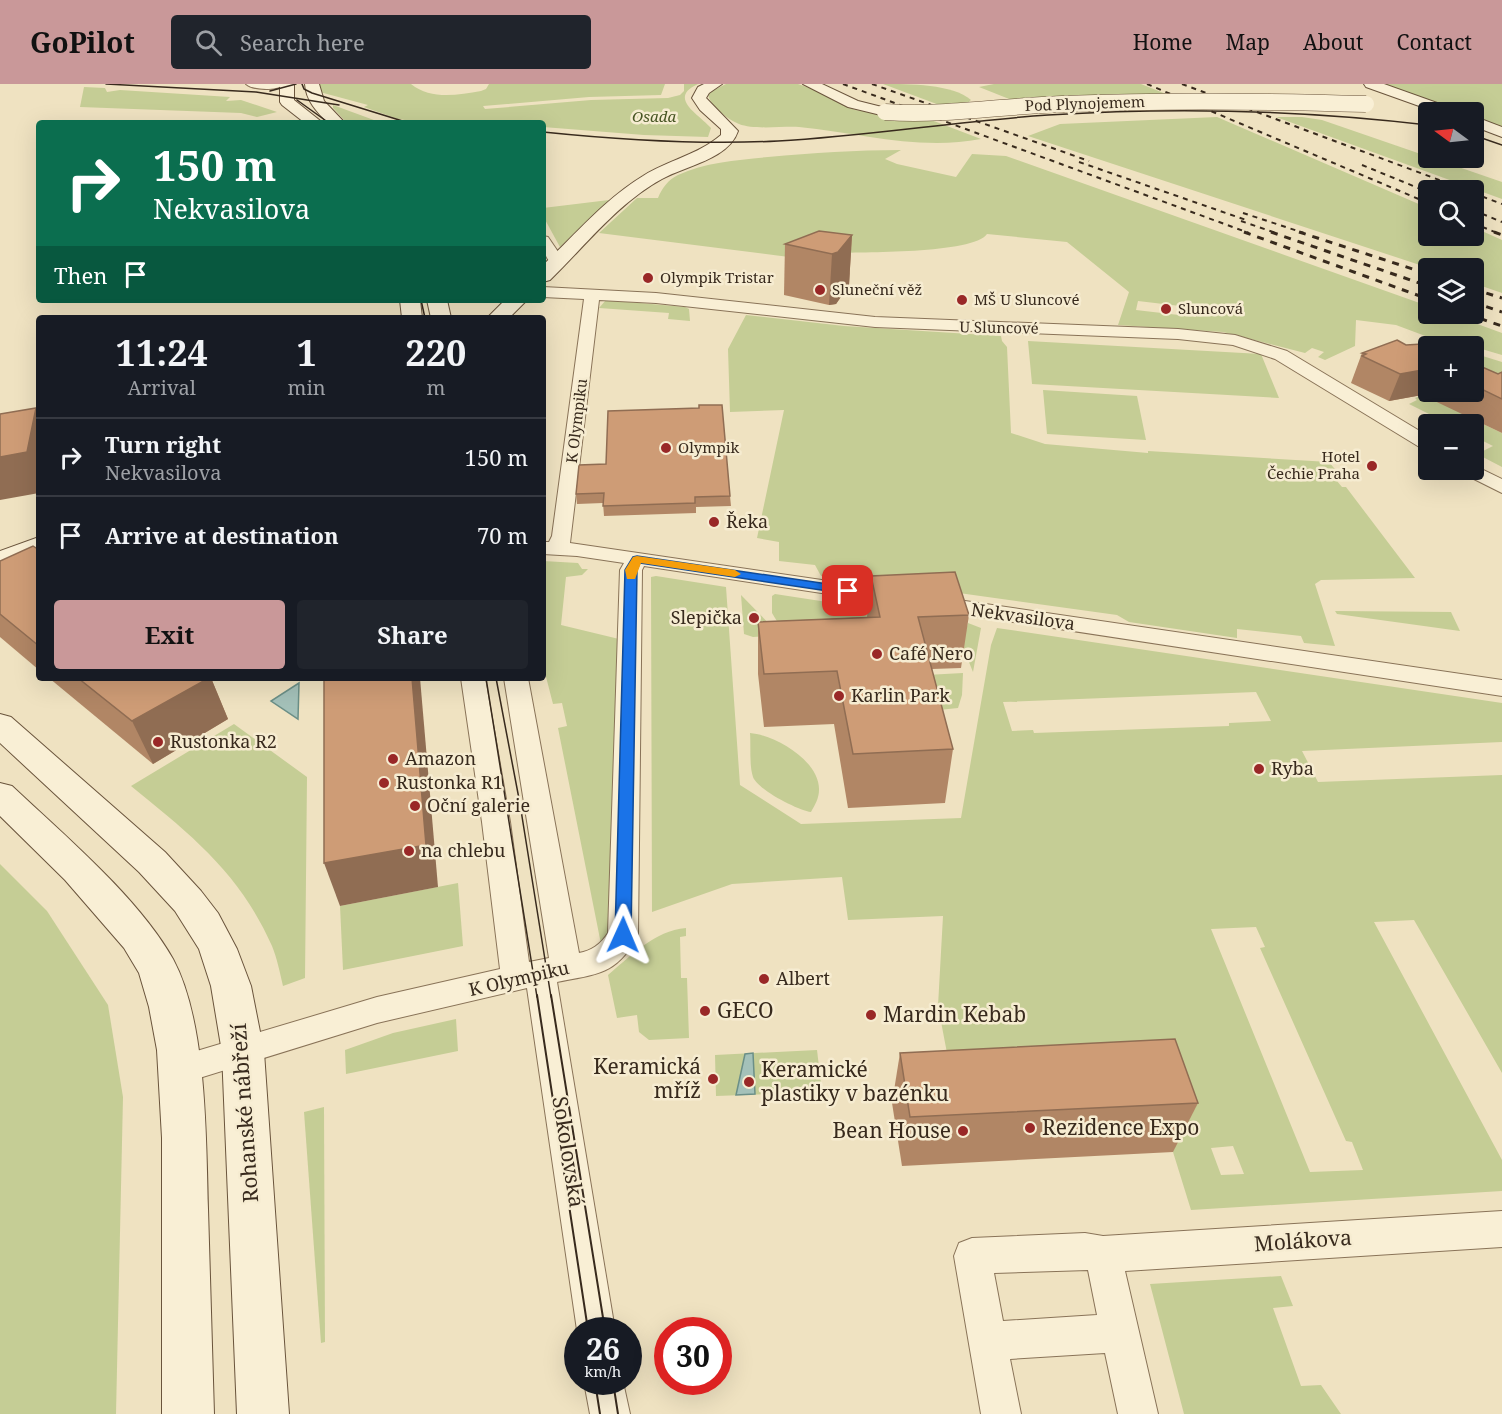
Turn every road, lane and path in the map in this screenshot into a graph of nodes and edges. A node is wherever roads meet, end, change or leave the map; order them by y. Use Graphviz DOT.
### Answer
graph roads {
  1 [pos="251,84"];
  2 [pos="282,84"];
  3 [pos="312,84"];
  4 [pos="714,84"];
  5 [pos="810,84"];
  6 [pos="1371,84"];
  7 [pos="1382,103"];
  8 [pos="1418,104"];
  9 [pos="1418,104"];
  10 [pos="311,120"];
  11 [pos="333,120"];
  12 [pos="1484,125"];
  13 [pos="1502,132"];
  14 [pos="546,244"];
  15 [pos="558,262"];
  16 [pos="546,273"];
  17 [pos="546,292"];
  18 [pos="592,294"];
  19 [pos="514,303"];
  20 [pos="500,315"];
  21 [pos="1418,438"];
  22 [pos="1484,477"];
  23 [pos="1502,487"];
  24 [pos="36,531"];
  25 [pos="36,546"];
  26 [pos="551,547"];
  27 [pos="1,553"];
  28 [pos="637,560"];
  29 [pos="473,681"];
  30 [pos="516,681"];
  31 [pos="1502,688"];
  32 [pos="0,725"];
  33 [pos="0,795"];
  34 [pos="541,973"];
  35 [pos="243,1052"];
  36 [pos="180,1070"];
  37 [pos="1502,1229"];
  38 [pos="1103,1254"];
  39 [pos="594,1317"];
  40 [pos="1120,1333"];
  41 [pos="989,1341"];
  42 [pos="606,1395"];
  43 [pos="188,1414"];
  44 [pos="263,1414"];
  45 [pos="609,1414"];
  46 [pos="1001,1414"];
  47 [pos="1138,1414"];
  1 -- 2 [label="street"];
  2 -- 10 [label="main road"];
  3 -- 11 [label="main road"];
  4 -- 15 [label="main road"];
  5 -- 7 [label="main road, Pod Plynojemem, bridge"];
  6 -- 7 [label="main road"];
  7 -- 8 [label="main road"];
  7 -- 9 [label="main road"];
  12 -- 13 [label="main road"];
  14 -- 15 [label="street"];
  15 -- 16 [label="main road"];
  17 -- 18 [label="street, U Sluncové"];
  18 -- 21 [label="street, U Sluncové"];
  18 -- 26 [label="street, K Olympiku"];
  19 -- 20 [label="main road"];
  22 -- 23 [label="street"];
  24 -- 27 [label="main road"];
  25 -- 27 [label="main road"];
  26 -- 28 [label="street, Nekvasilova"];
  28 -- 31 [label="street, Nekvasilova"];
  28 -- 34 [label="street, K Olympiku"];
  29 -- 34 [label="street, Sokolovská"];
  30 -- 34 [label="street, Sokolovská"];
  32 -- 35 [label="main road, Rohanské nábřeží"];
  33 -- 36 [label="main road"];
  34 -- 35 [label="street, K Olympiku"];
  34 -- 39 [label="street, Sokolovská"];
  35 -- 36 [label="street, K Olympiku"];
  35 -- 44 [label="main road, Rohanské nábřeží"];
  36 -- 43 [label="main road"];
  37 -- 38 [label="street, Molákova"];
  38 -- 40 [label="street"];
  38 -- 41 [label="street, Molákova"];
  40 -- 41 [label="street"];
  40 -- 47 [label="street"];
  41 -- 46 [label="street, Molákova"];
  42 -- 45 [label="street"];
}
